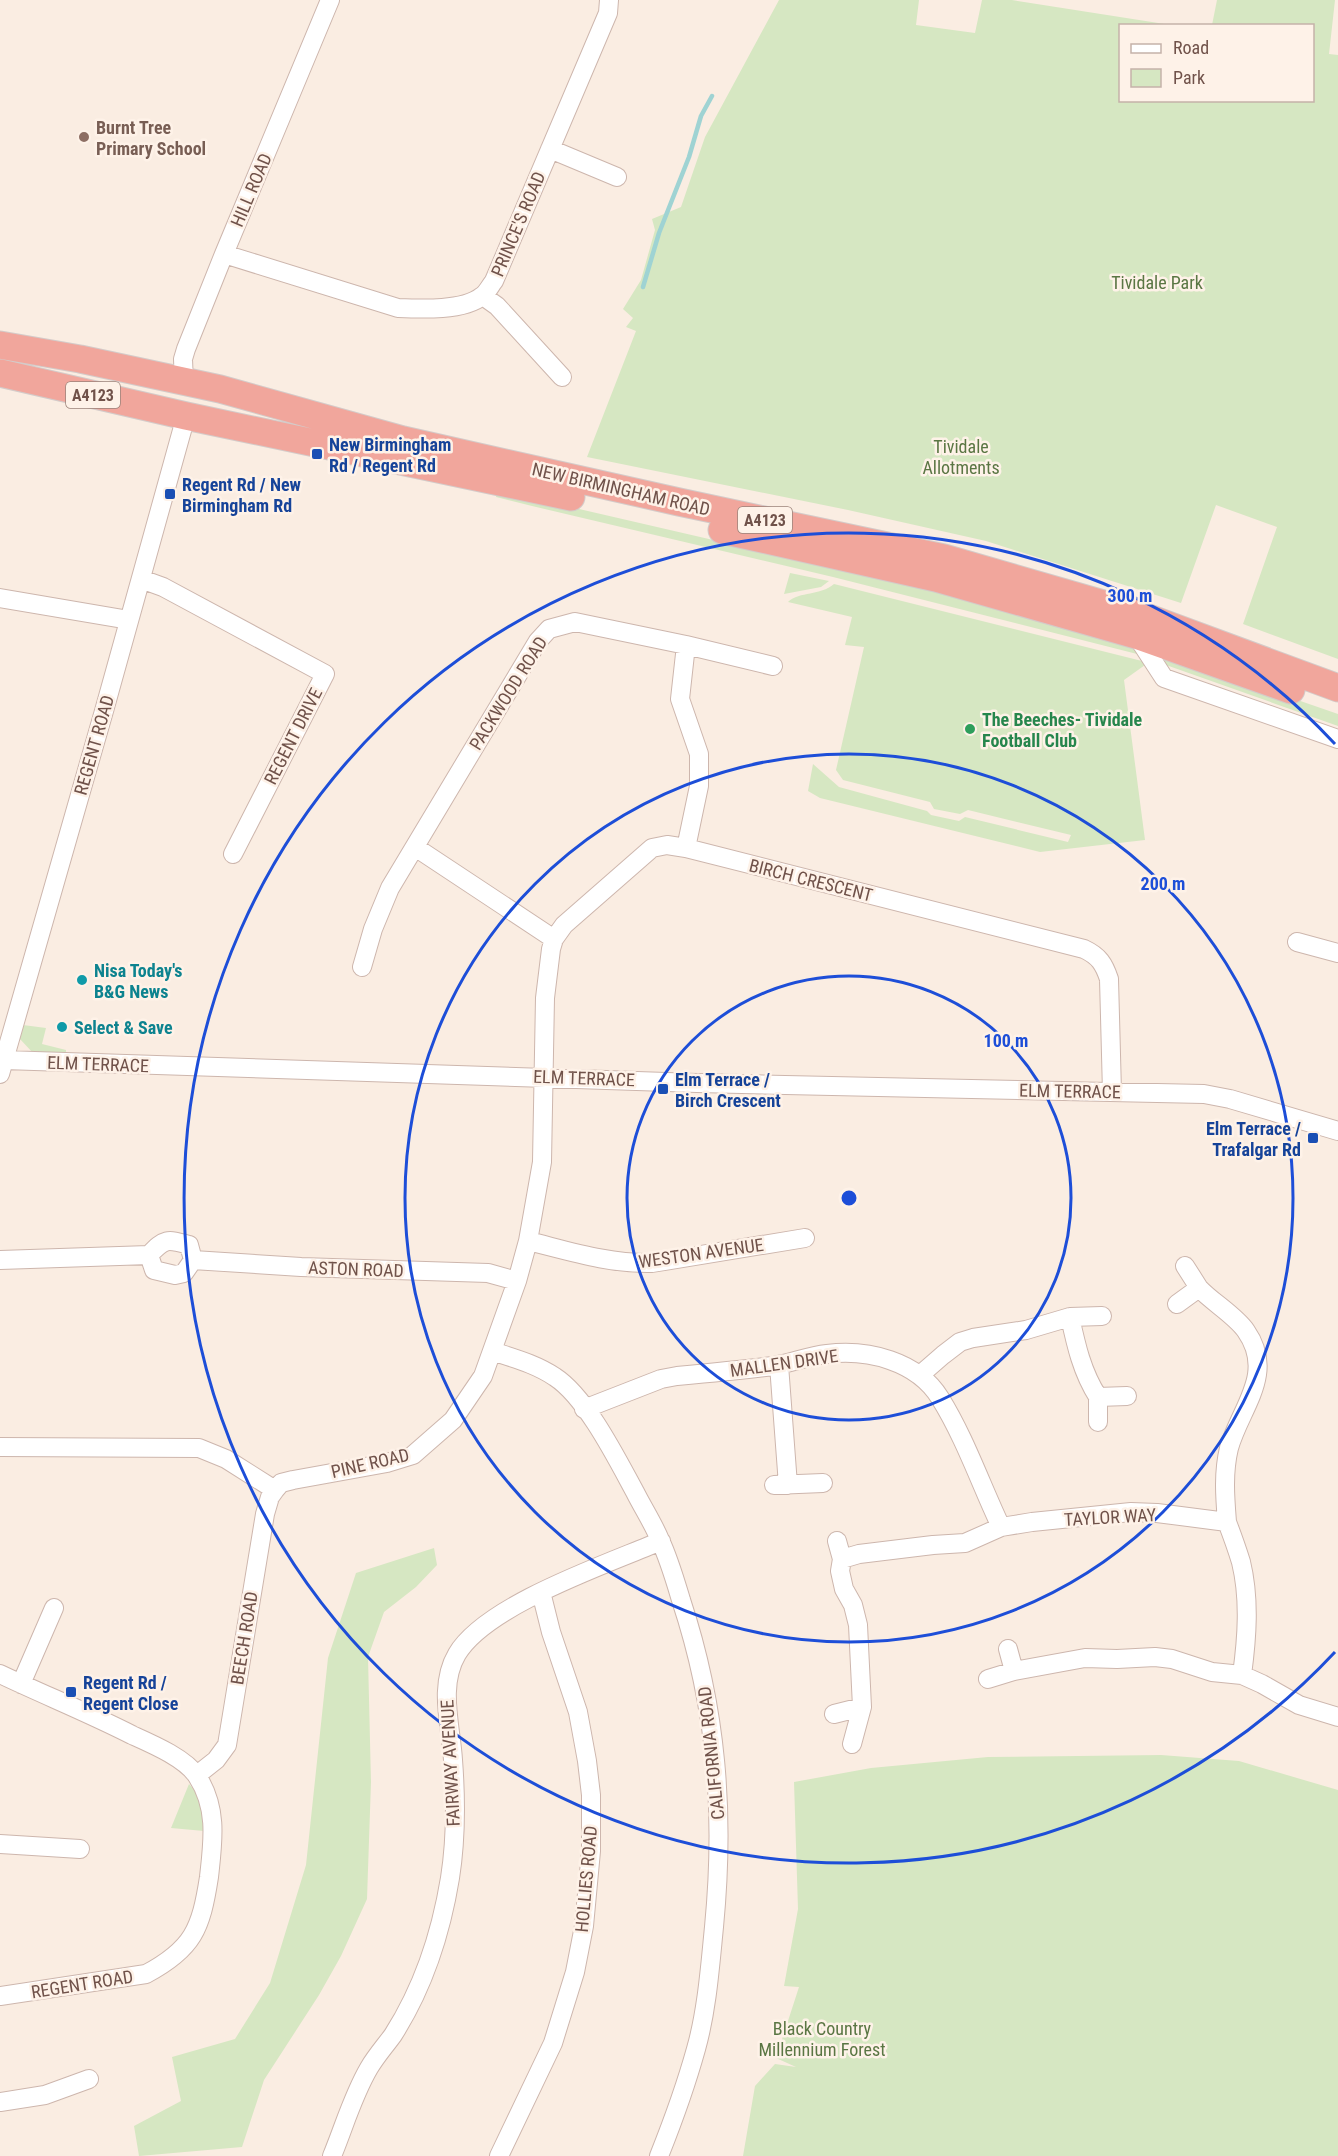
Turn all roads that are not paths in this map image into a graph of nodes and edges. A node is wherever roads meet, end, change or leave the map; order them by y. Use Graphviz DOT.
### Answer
graph roads {
  1 [pos="330,0"];
  2 [pos="609,0"];
  3 [pos="550,148"];
  4 [pos="617,177"];
  5 [pos="224,254"];
  6 [pos="483,296"];
  7 [pos="0,345"];
  8 [pos="0,350"];
  9 [pos="0,373"];
  10 [pos="562,377"];
  11 [pos="184,383"];
  12 [pos="186,416"];
  13 [pos="141,579"];
  14 [pos="0,598"];
  15 [pos="129,620"];
  16 [pos="1136,635"];
  17 [pos="686,645"];
  18 [pos="773,666"];
  19 [pos="1338,688"];
  20 [pos="1338,707"];
  21 [pos="1338,739"];
  22 [pos="415,847"];
  23 [pos="686,848"];
  24 [pos="233,854"];
  25 [pos="554,939"];
  26 [pos="1297,942"];
  27 [pos="1338,953"];
  28 [pos="362,967"];
  29 [pos="1,1063"];
  30 [pos="544,1077"];
  31 [pos="1112,1092"];
  32 [pos="1338,1131"];
  33 [pos="805,1238"];
  34 [pos="528,1241"];
  35 [pos="149,1255"];
  36 [pos="0,1260"];
  37 [pos="193,1260"];
  38 [pos="1185,1266"];
  39 [pos="517,1281"];
  40 [pos="1199,1288"];
  41 [pos="1177,1304"];
  42 [pos="1102,1316"];
  43 [pos="1070,1317"];
  44 [pos="492,1351"];
  45 [pos="779,1365"];
  46 [pos="920,1374"];
  47 [pos="1127,1396"];
  48 [pos="1098,1397"];
  49 [pos="584,1409"];
  50 [pos="1098,1422"];
  51 [pos="0,1447"];
  52 [pos="823,1483"];
  53 [pos="275,1490"];
  54 [pos="1227,1522"];
  55 [pos="1000,1527"];
  56 [pos="661,1541"];
  57 [pos="541,1592"];
  58 [pos="54,1608"];
  59 [pos="1008,1649"];
  60 [pos="1014,1671"];
  61 [pos="0,1674"];
  62 [pos="1242,1675"];
  63 [pos="988,1679"];
  64 [pos="21,1684"];
  65 [pos="862,1707"];
  66 [pos="834,1714"];
  67 [pos="1338,1717"];
  68 [pos="852,1744"];
  69 [pos="197,1775"];
  70 [pos="0,1844"];
  71 [pos="80,1849"];
  72 [pos="0,1996"];
  73 [pos="89,2079"];
  74 [pos="0,2102"];
  75 [pos="332,2156"];
  76 [pos="499,2156"];
  77 [pos="659,2156"];
  1 -- 5 [label="street, HILL ROAD"];
  2 -- 3 [label="street, PRINCE'S ROAD"];
  3 -- 4 [label="street"];
  3 -- 6 [label="street, PRINCE'S ROAD"];
  5 -- 6 [label="street, PRINCE'S ROAD"];
  5 -- 11 [label="street, HILL ROAD"];
  6 -- 10 [label="street"];
  7 -- 11 [label="highway, NEW BIRMINGHAM ROAD / A4123"];
  8 -- 12 [label="highway"];
  9 -- 12 [label="highway, NEW BIRMINGHAM ROAD / A4123"];
  11 -- 12 [label="highway"];
  11 -- 19 [label="highway, NEW BIRMINGHAM ROAD / A4123"];
  12 -- 13 [label="street, REGENT ROAD"];
  12 -- 16 [label="highway, NEW BIRMINGHAM ROAD / A4123"];
  13 -- 15 [label="street, REGENT ROAD"];
  13 -- 24 [label="street, REGENT DRIVE"];
  14 -- 15 [label="street"];
  15 -- 29 [label="street, REGENT ROAD"];
  16 -- 20 [label="highway, NEW BIRMINGHAM ROAD / A4123"];
  16 -- 21 [label="street"];
  17 -- 18 [label="street, PACKWOOD ROAD"];
  17 -- 22 [label="street, PACKWOOD ROAD"];
  17 -- 23 [label="street"];
  22 -- 25 [label="street"];
  22 -- 28 [label="street, PACKWOOD ROAD"];
  23 -- 25 [label="street, BIRCH CRESCENT"];
  23 -- 31 [label="street, BIRCH CRESCENT"];
  25 -- 30 [label="street, BIRCH CRESCENT"];
  26 -- 27 [label="street"];
  29 -- 30 [label="street, ELM TERRACE"];
  30 -- 31 [label="street, ELM TERRACE"];
  30 -- 34 [label="street, PINE ROAD"];
  31 -- 32 [label="street, ELM TERRACE"];
  33 -- 34 [label="street, WESTON AVENUE"];
  34 -- 39 [label="street, PINE ROAD"];
  35 -- 36 [label="street"];
  35 -- 37 [label="street"];
  35 -- 37 [label="street"];
  37 -- 39 [label="street, ASTON ROAD"];
  38 -- 40 [label="street"];
  39 -- 44 [label="street, PINE ROAD"];
  40 -- 41 [label="street"];
  40 -- 54 [label="street"];
  42 -- 43 [label="street"];
  43 -- 46 [label="street"];
  43 -- 48 [label="street"];
  44 -- 49 [label="street, CALIFORNIA ROAD"];
  44 -- 53 [label="street, PINE ROAD"];
  45 -- 46 [label="street, MALLEN DRIVE"];
  45 -- 49 [label="street, MALLEN DRIVE"];
  45 -- 52 [label="street"];
  46 -- 55 [label="street, MALLEN DRIVE"];
  47 -- 48 [label="street"];
  48 -- 50 [label="street"];
  49 -- 56 [label="street, CALIFORNIA ROAD"];
  51 -- 53 [label="street"];
  53 -- 69 [label="street, BEECH ROAD"];
  54 -- 55 [label="street, TAYLOR WAY"];
  54 -- 62 [label="street"];
  55 -- 65 [label="street, TAYLOR WAY"];
  56 -- 57 [label="street, FAIRWAY AVENUE"];
  56 -- 77 [label="street, CALIFORNIA ROAD"];
  57 -- 75 [label="street, FAIRWAY AVENUE"];
  57 -- 76 [label="street, HOLLIES ROAD"];
  58 -- 64 [label="street"];
  59 -- 60 [label="street"];
  60 -- 62 [label="street"];
  60 -- 63 [label="street"];
  61 -- 64 [label="street"];
  62 -- 67 [label="street"];
  64 -- 69 [label="street"];
  65 -- 66 [label="street"];
  65 -- 68 [label="street, TAYLOR WAY"];
  69 -- 72 [label="street, REGENT ROAD"];
  70 -- 71 [label="street"];
  73 -- 74 [label="street"];
}
